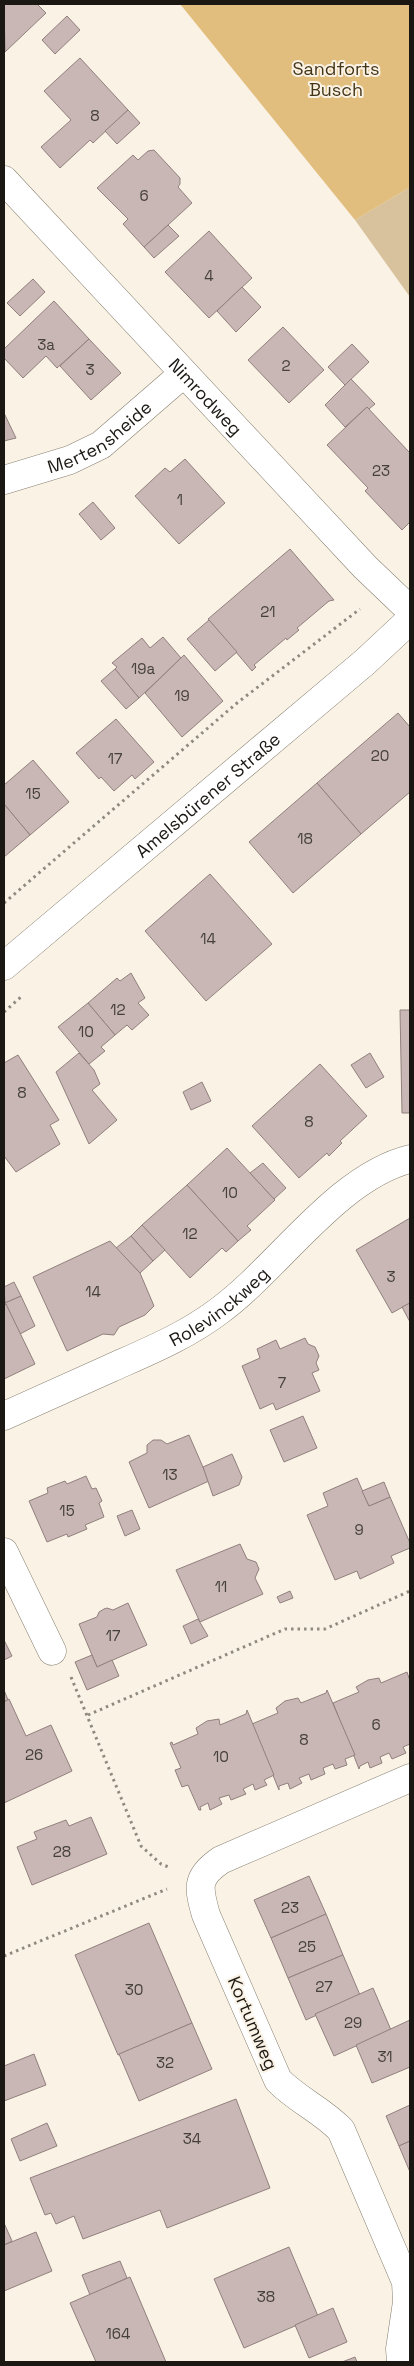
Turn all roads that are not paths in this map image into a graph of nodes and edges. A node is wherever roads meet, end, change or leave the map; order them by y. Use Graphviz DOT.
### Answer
graph roads {
  1 [pos="4,180"];
  2 [pos="183,374"];
  3 [pos="4,480"];
  4 [pos="410,610"];
  5 [pos="410,620"];
  6 [pos="4,966"];
  7 [pos="410,1159"];
  8 [pos="4,1416"];
  9 [pos="4,1552"];
  10 [pos="52,1651"];
  11 [pos="410,1778"];
  12 [pos="401,2362"];
  1 -- 2 [label="street, Nimrodweg"];
  2 -- 3 [label="street, Mertensheide"];
  2 -- 4 [label="street, Nimrodweg"];
  5 -- 6 [label="street, Amelsbürener Straße"];
  7 -- 8 [label="street, Rolevinckweg"];
  9 -- 10 [label="street"];
  11 -- 12 [label="street, Kortumweg"];
}
